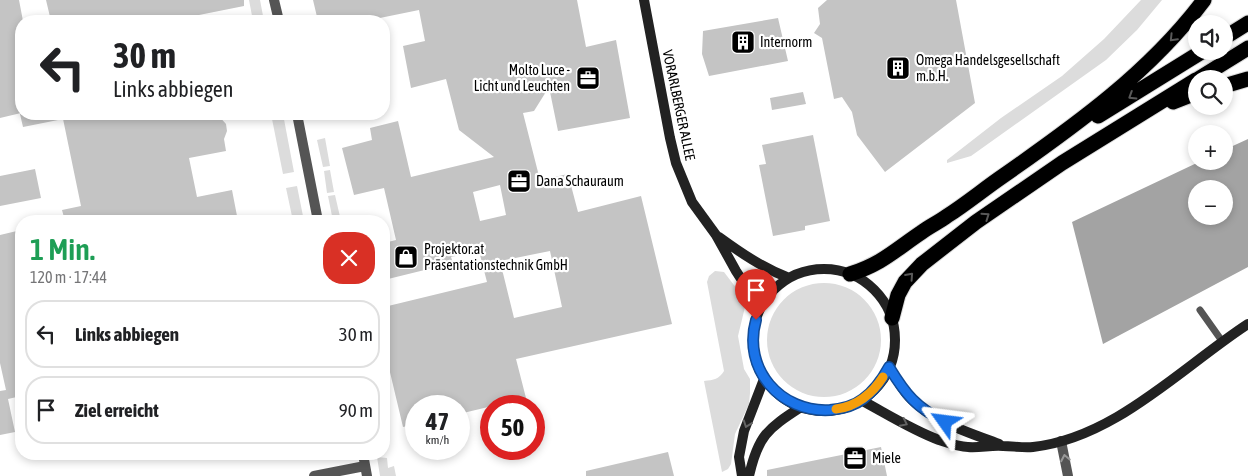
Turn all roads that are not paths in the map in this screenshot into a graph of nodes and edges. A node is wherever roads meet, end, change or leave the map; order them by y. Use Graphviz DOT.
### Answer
graph roads {
  1 [pos="274,0"];
  2 [pos="644,0"];
  3 [pos="1204,0"];
  4 [pos="278,15"];
  5 [pos="1248,23"];
  6 [pos="1233,32"];
  7 [pos="1248,48"];
  8 [pos="1189,60"];
  9 [pos="1212,70"];
  10 [pos="1248,79"];
  11 [pos="1233,83"];
  12 [pos="1188,85"];
  13 [pos="1188,96"];
  14 [pos="1134,118"];
  15 [pos="299,120"];
  16 [pos="1055,140"];
  17 [pos="317,215"];
  18 [pos="716,235"];
  19 [pos="850,274"];
  20 [pos="789,278"];
  21 [pos="760,308"];
  22 [pos="1200,310"];
  23 [pos="892,318"];
  24 [pos="1248,324"];
  25 [pos="1222,340"];
  26 [pos="889,367"];
  27 [pos="764,379"];
  28 [pos="861,400"];
  29 [pos="801,407"];
  30 [pos="1061,441"];
  31 [pos="1002,446"];
  32 [pos="366,471"];
  33 [pos="314,476"];
  34 [pos="742,476"];
  35 [pos="749,476"];
  36 [pos="1068,476"];
  1 -- 4 [label="street"];
  2 -- 18 [label="main road, VORARLBERGER ALLEE"];
  3 -- 16 [label="highway, one-way"];
  5 -- 6 [label="highway"];
  7 -- 9 [label="highway"];
  8 -- 16 [label="highway, one-way"];
  10 -- 11 [label="highway"];
  12 -- 14 [label="highway"];
  13 -- 14 [label="highway"];
  23 -- 14 [label="highway, one-way"];
  15 -- 17 [label="street"];
  16 -- 19 [label="highway"];
  18 -- 20 [label="main road, VORARLBERGER ALLEE"];
  18 -- 21 [label="main road, VORARLBERGER ALLEE"];
  19 -- 20 [label="main road"];
  19 -- 23 [label="main road"];
  20 -- 21 [label="main road"];
  21 -- 27 [label="main road"];
  22 -- 25 [label="lane"];
  23 -- 26 [label="main road"];
  24 -- 25 [label="main road"];
  25 -- 30 [label="main road"];
  26 -- 28 [label="main road"];
  26 -- 31 [label="main road"];
  27 -- 29 [label="main road"];
  27 -- 34 [label="main road, one-way"];
  28 -- 29 [label="main road"];
  28 -- 31 [label="main road, one-way"];
  29 -- 35 [label="main road"];
  30 -- 31 [label="main road"];
  36 -- 30 [label="street, one-way"];
  32 -- 33 [label="street"];
}
